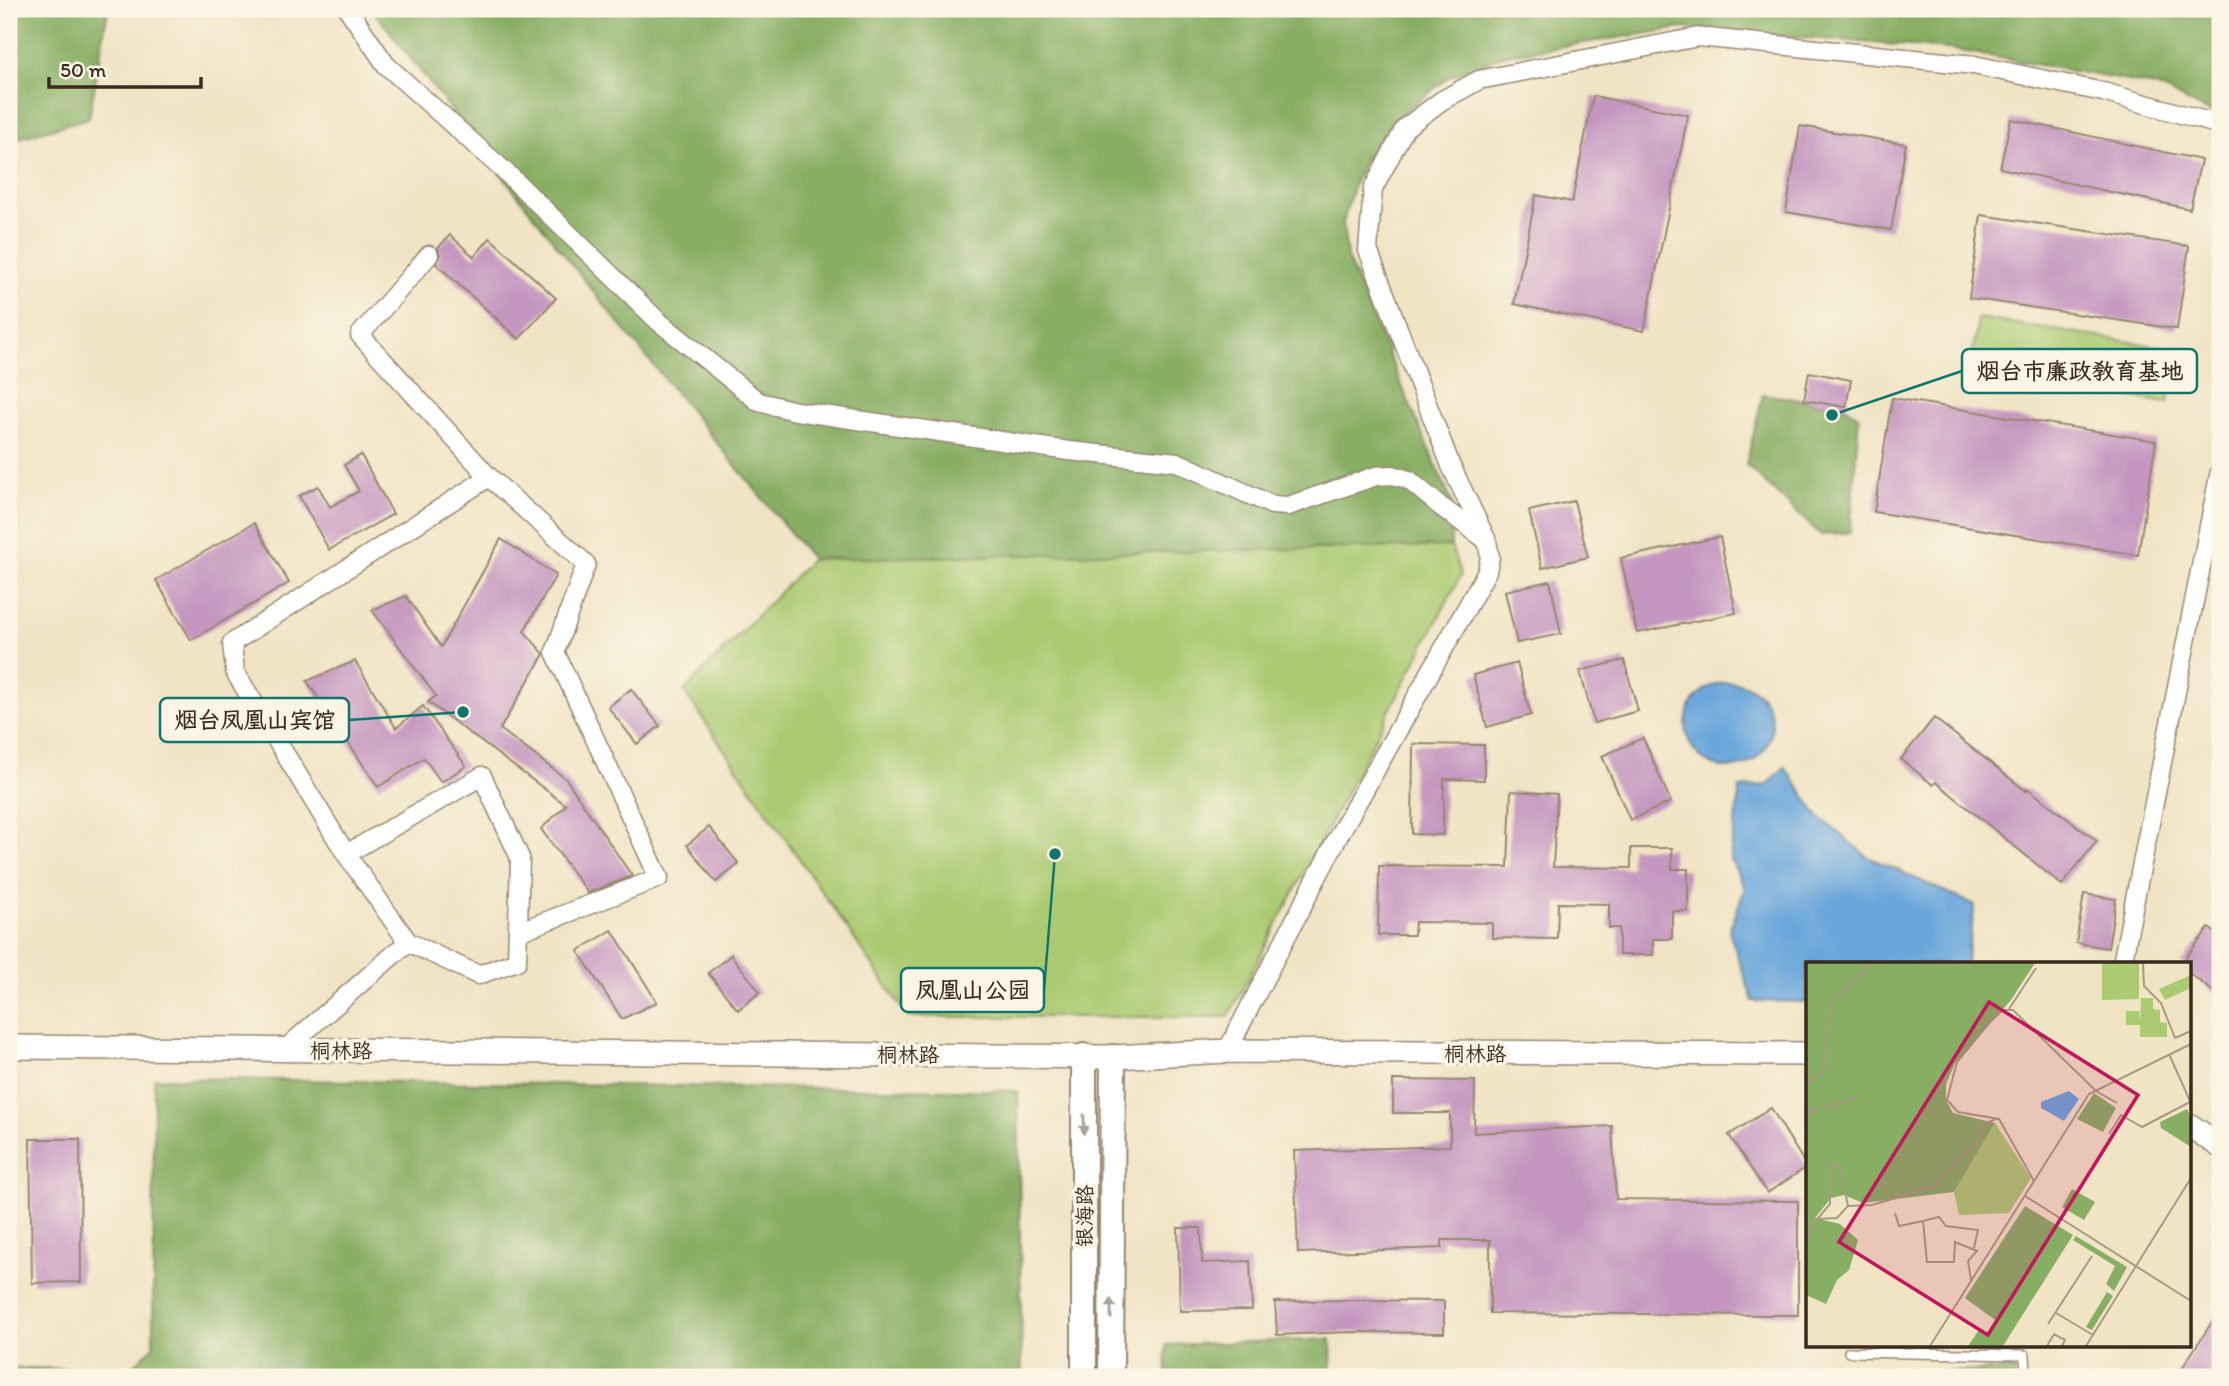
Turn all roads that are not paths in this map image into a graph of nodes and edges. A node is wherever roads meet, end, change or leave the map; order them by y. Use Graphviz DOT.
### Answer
graph roads {
  1 [pos="348,9"];
  2 [pos="2220,125"];
  3 [pos="429,255"];
  4 [pos="2220,471"];
  5 [pos="489,477"];
  6 [pos="1488,541"];
  7 [pos="346,854"];
  8 [pos="518,932"];
  9 [pos="408,942"];
  10 [pos="2122,962"];
  11 [pos="9,1047"];
  12 [pos="284,1049"];
  13 [pos="1227,1051"];
  14 [pos="1806,1055"];
  15 [pos="1084,1056"];
  16 [pos="1113,1057"];
  17 [pos="2190,1126"];
  18 [pos="2220,1146"];
  19 [pos="1849,1352"];
  20 [pos="1084,1377"];
  21 [pos="1111,1377"];
  22 [pos="2026,1377"];
  1 -- 6 [label="street"];
  2 -- 6 [label="street"];
  3 -- 5 [label="street"];
  4 -- 10 [label="street"];
  5 -- 7 [label="street"];
  5 -- 8 [label="street"];
  6 -- 13 [label="street"];
  7 -- 8 [label="street"];
  7 -- 9 [label="street"];
  8 -- 9 [label="street"];
  9 -- 12 [label="street"];
  11 -- 12 [label="street, 桐林路"];
  12 -- 15 [label="street, 桐林路"];
  13 -- 14 [label="street, 桐林路"];
  13 -- 16 [label="street, 桐林路"];
  15 -- 16 [label="street, 桐林路"];
  15 -- 20 [label="main road, 银海路, one-way"];
  21 -- 16 [label="main road, 银海路, one-way"];
  17 -- 18 [label="street"];
  19 -- 22 [label="lane"];
}
